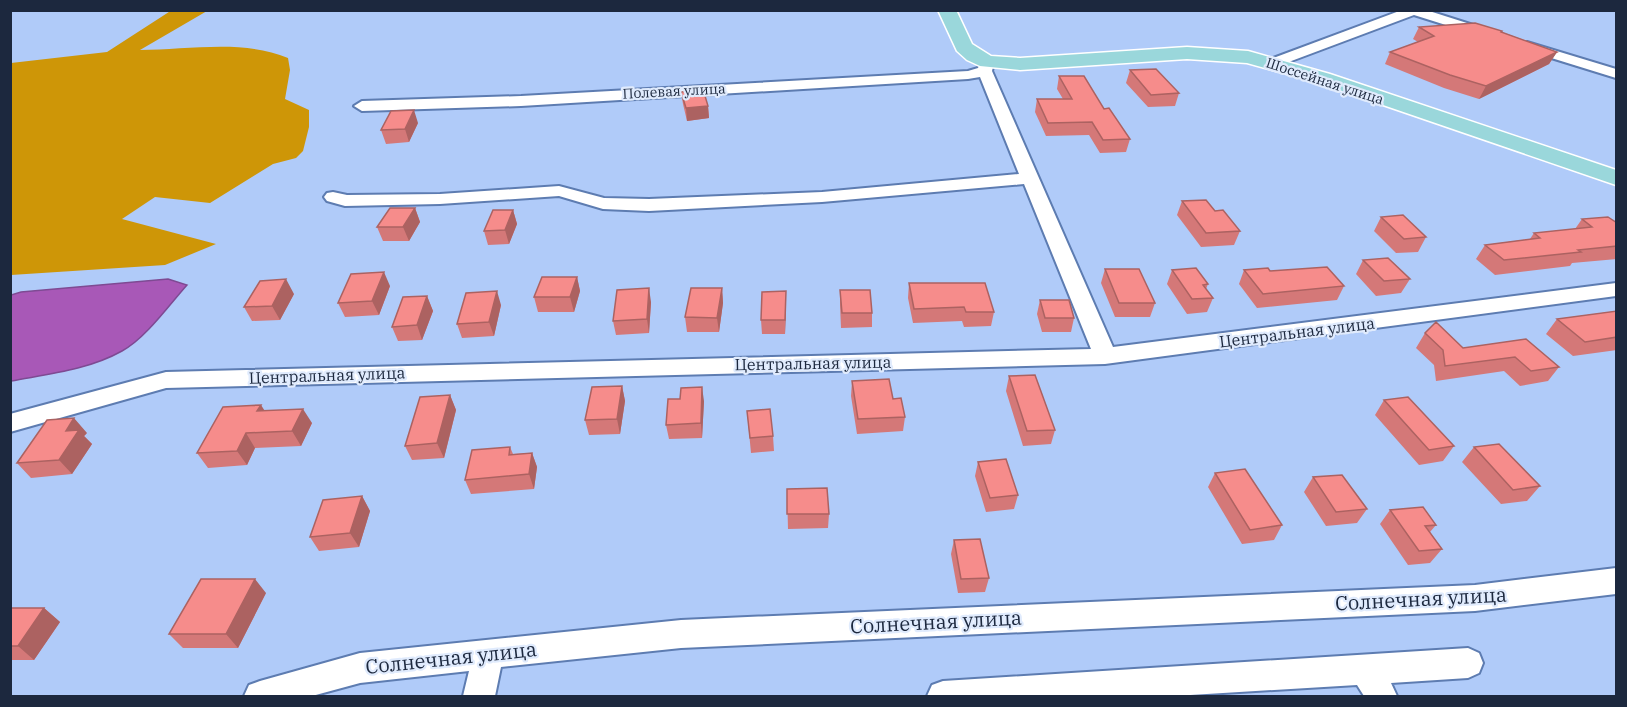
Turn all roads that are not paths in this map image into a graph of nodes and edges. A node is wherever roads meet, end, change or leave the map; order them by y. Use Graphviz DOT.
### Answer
graph roads {
  1 [pos="947,10"];
  2 [pos="1415,11"];
  3 [pos="1273,63"];
  4 [pos="986,66"];
  5 [pos="1617,74"];
  6 [pos="362,106"];
  7 [pos="1030,178"];
  8 [pos="1617,178"];
  9 [pos="333,197"];
  10 [pos="1617,290"];
  11 [pos="1105,356"];
  12 [pos="10,423"];
  13 [pos="1617,581"];
  14 [pos="489,654"];
  15 [pos="1468,663"];
  16 [pos="1366,670"];
  17 [pos="260,696"];
  18 [pos="479,696"];
  19 [pos="943,696"];
  20 [pos="1381,696"];
  1 -- 4 [label="main road"];
  2 -- 3 [label="street"];
  2 -- 5 [label="street"];
  3 -- 4 [label="main road, Шоссейная улица"];
  3 -- 8 [label="main road, Шоссейная улица"];
  4 -- 6 [label="street, Полевая улица"];
  4 -- 7 [label="street"];
  7 -- 9 [label="street"];
  7 -- 11 [label="street"];
  10 -- 11 [label="street, Центральная улица"];
  11 -- 12 [label="street, Центральная улица"];
  13 -- 14 [label="street, Солнечная улица"];
  14 -- 17 [label="street, Солнечная улица"];
  14 -- 18 [label="street"];
  15 -- 16 [label="street"];
  16 -- 19 [label="street"];
  16 -- 20 [label="street"];
}
